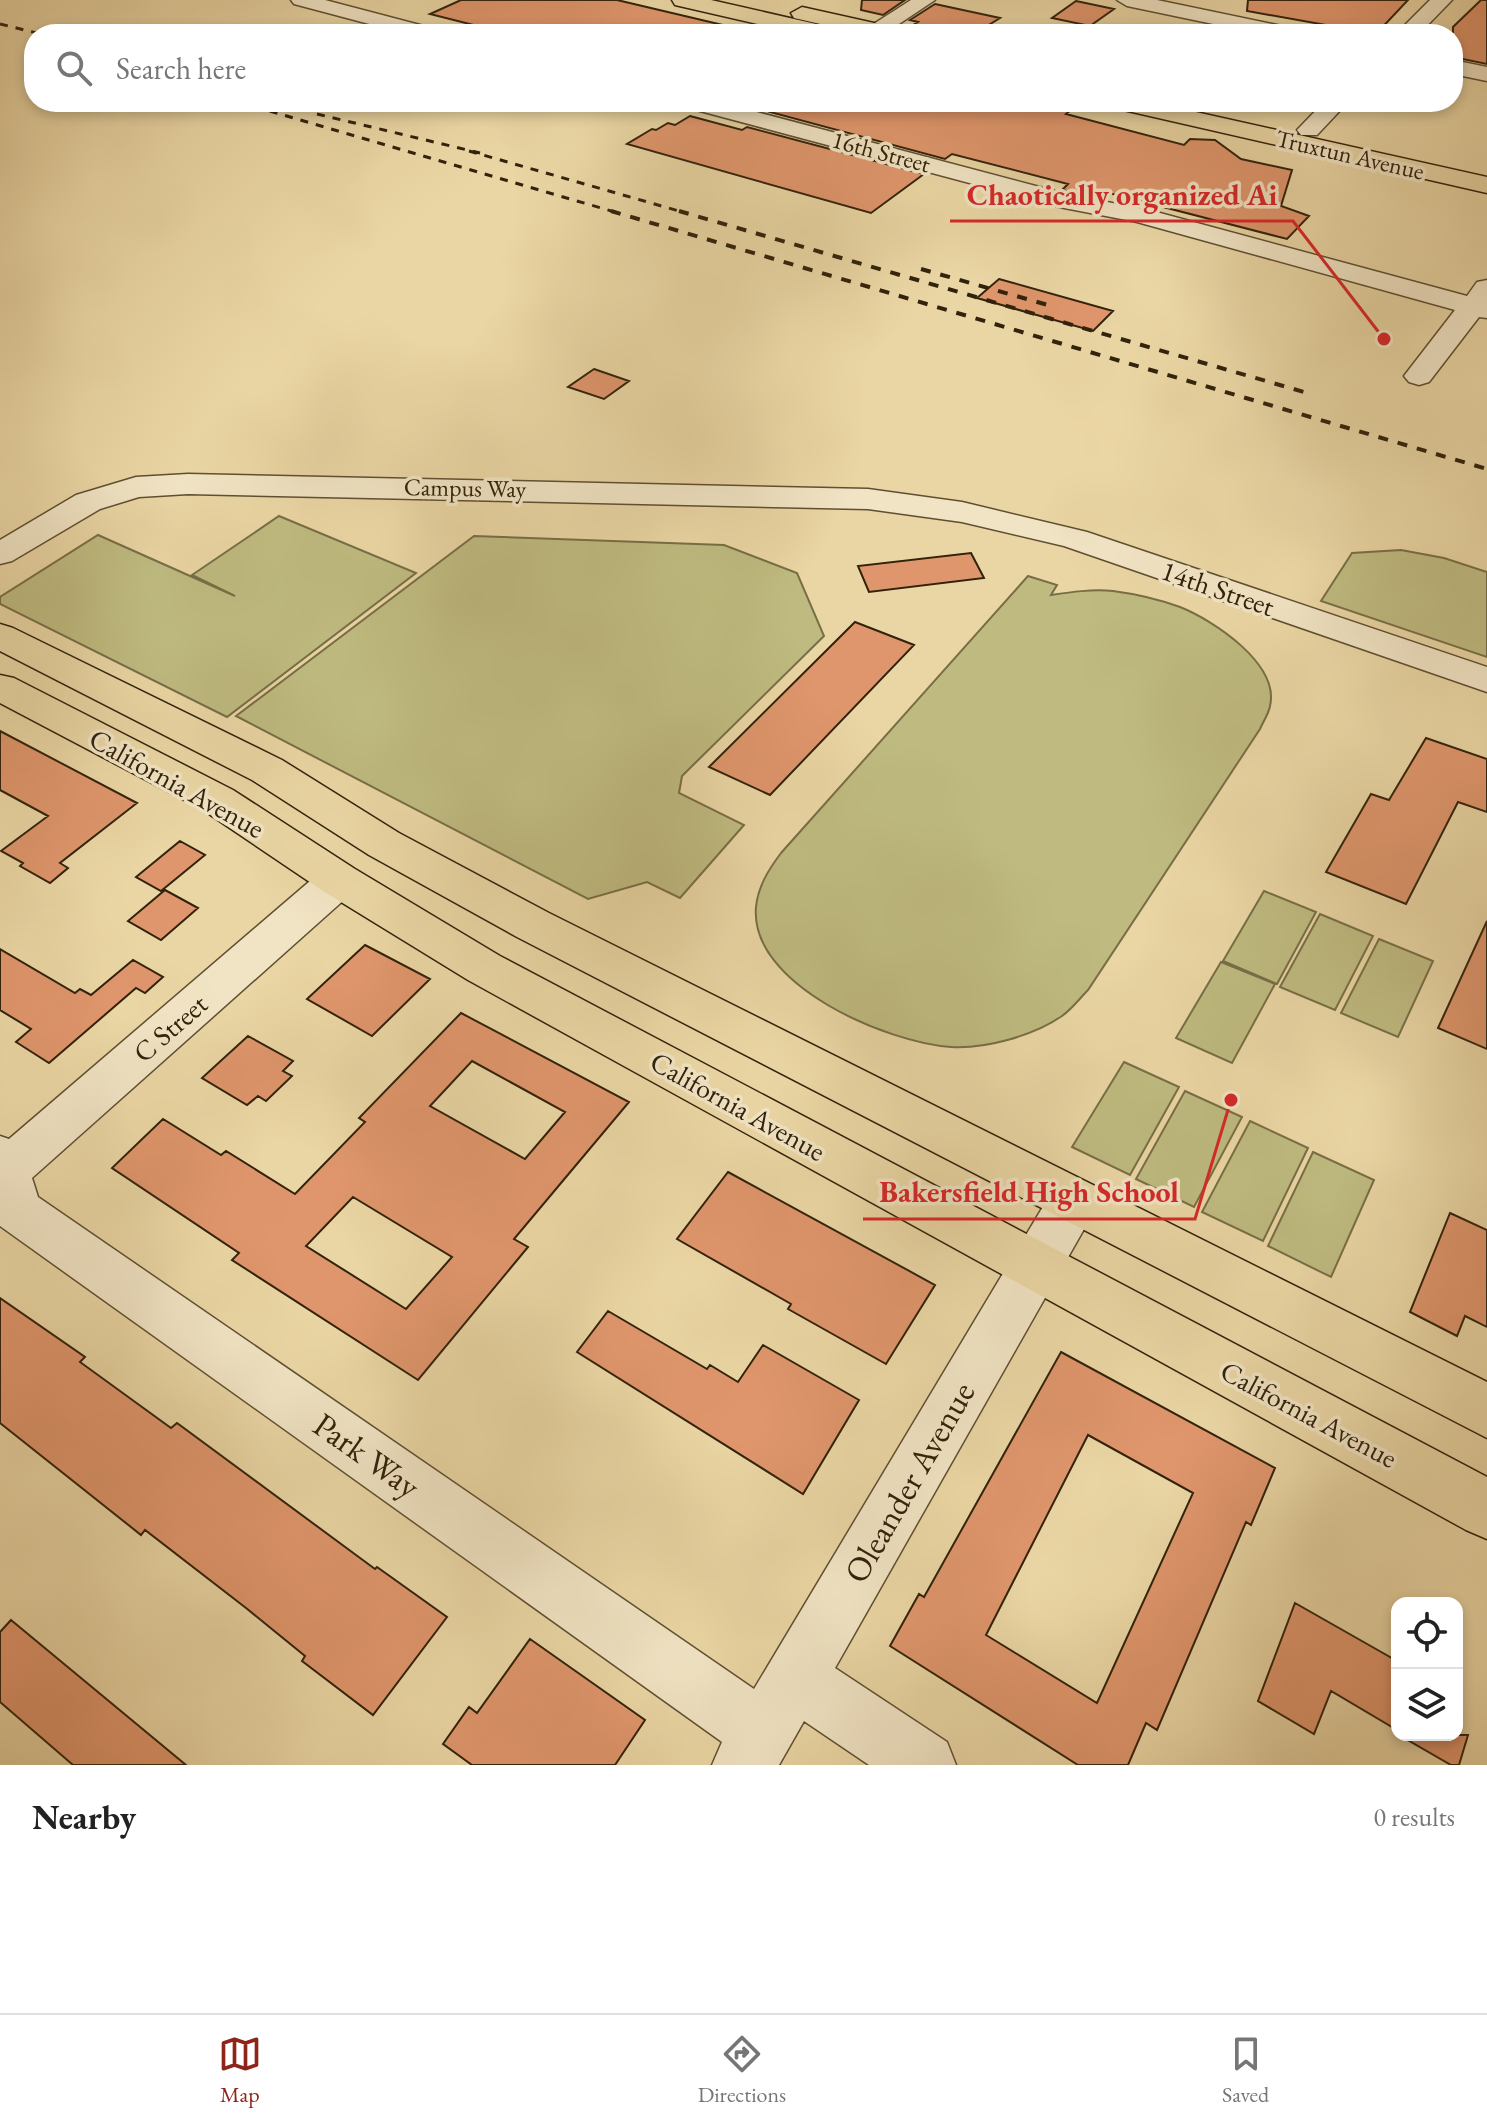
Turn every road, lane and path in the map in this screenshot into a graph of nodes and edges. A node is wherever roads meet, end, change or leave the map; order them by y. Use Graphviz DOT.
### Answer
graph roads {
  1 [pos="301,0"];
  2 [pos="683,0"];
  3 [pos="747,0"];
  4 [pos="925,0"];
  5 [pos="1127,0"];
  6 [pos="1442,0"];
  7 [pos="1178,5"];
  8 [pos="394,6"];
  9 [pos="368,17"];
  10 [pos="394,24"];
  11 [pos="787,24"];
  12 [pos="843,24"];
  13 [pos="892,24"];
  14 [pos="1153,24"];
  15 [pos="1252,24"];
  16 [pos="1417,24"];
  17 [pos="1463,69"];
  18 [pos="1487,74"];
  19 [pos="762,112"];
  20 [pos="1163,112"];
  21 [pos="1232,112"];
  22 [pos="1327,112"];
  23 [pos="1309,130"];
  24 [pos="1250,132"];
  25 [pos="1338,136"];
  26 [pos="1487,170"];
  27 [pos="1487,185"];
  28 [pos="1482,302"];
  29 [pos="1419,376"];
  30 [pos="946,509"];
  31 [pos="0,554"];
  32 [pos="0,636"];
  33 [pos="1487,680"];
  34 [pos="0,687"];
  35 [pos="339,880"];
  36 [pos="2,1168"];
  37 [pos="1074,1200"];
  38 [pos="1033,1266"];
  39 [pos="1487,1411"];
  40 [pos="1487,1509"];
  41 [pos="796,1678"];
  42 [pos="754,1749"];
  43 [pos="924,1765"];
  1 -- 9 [label="street"];
  2 -- 11 [label="main road"];
  3 -- 12 [label="main road"];
  4 -- 13 [label="street"];
  5 -- 7 [label="street"];
  6 -- 16 [label="street"];
  7 -- 14 [label="street"];
  7 -- 15 [label="street"];
  8 -- 9 [label="street"];
  9 -- 10 [label="street"];
  17 -- 18 [label="street"];
  19 -- 28 [label="street, 16th Street"];
  20 -- 24 [label="main road, Truxtun Avenue"];
  21 -- 23 [label="main road, Truxtun Avenue"];
  22 -- 23 [label="street"];
  23 -- 25 [label="main road, Truxtun Avenue"];
  24 -- 25 [label="main road"];
  24 -- 27 [label="main road, Truxtun Avenue"];
  25 -- 26 [label="main road, Truxtun Avenue"];
  28 -- 29 [label="street"];
  30 -- 31 [label="street, Campus Way"];
  30 -- 33 [label="street, 14th Street"];
  32 -- 37 [label="main road, California Avenue"];
  34 -- 35 [label="main road, California Avenue"];
  35 -- 36 [label="street, C Street"];
  35 -- 38 [label="main road, California Avenue"];
  36 -- 42 [label="street, Park Way"];
  37 -- 38 [label="street, Oleander Avenue"];
  37 -- 39 [label="main road, California Avenue"];
  38 -- 40 [label="main road, California Avenue"];
  38 -- 41 [label="street, Oleander Avenue"];
  41 -- 42 [label="street, Oleander Avenue"];
  41 -- 43 [label="street"];
}
